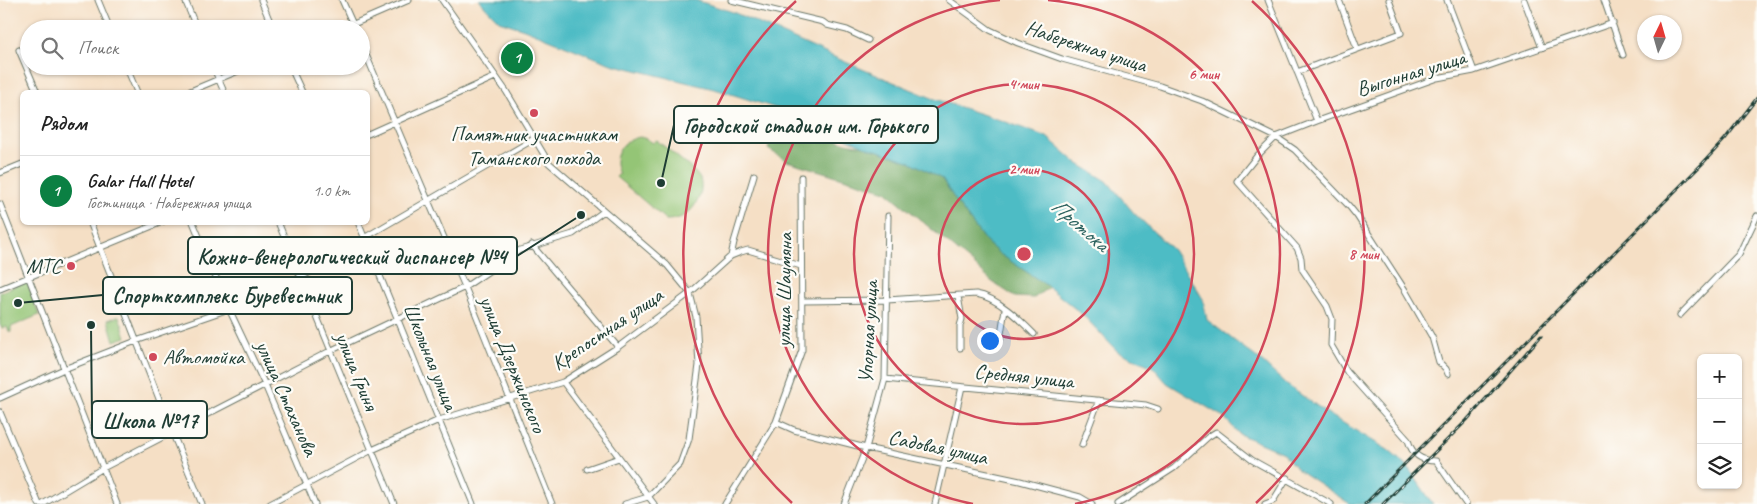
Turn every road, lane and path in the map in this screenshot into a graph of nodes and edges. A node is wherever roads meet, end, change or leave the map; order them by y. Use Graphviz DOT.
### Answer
graph roads {
  1 [pos="98,0"];
  2 [pos="185,0"];
  3 [pos="261,0"];
  4 [pos="342,0"];
  5 [pos="409,0"];
  6 [pos="442,0"];
  7 [pos="731,0"];
  8 [pos="949,0"];
  9 [pos="1268,0"];
  10 [pos="1339,0"];
  11 [pos="1389,0"];
  12 [pos="1447,0"];
  13 [pos="1524,0"];
  14 [pos="1604,0"];
  15 [pos="106,20"];
  16 [pos="193,20"];
  17 [pos="269,20"];
  18 [pos="351,20"];
  19 [pos="368,20"];
  20 [pos="1613,23"];
  21 [pos="868,40"];
  22 [pos="1357,48"];
  23 [pos="1542,48"];
  24 [pos="1624,55"];
  25 [pos="370,63"];
  26 [pos="1474,71"];
  27 [pos="1297,72"];
  28 [pos="30,75"];
  29 [pos="130,75"];
  30 [pos="217,75"];
  31 [pos="230,75"];
  32 [pos="294,75"];
  33 [pos="495,77"];
  34 [pos="219,80"];
  35 [pos="36,90"];
  36 [pos="136,90"];
  37 [pos="193,90"];
  38 [pos="223,90"];
  39 [pos="301,90"];
  40 [pos="1317,121"];
  41 [pos="396,122"];
  42 [pos="370,133"];
  43 [pos="1276,138"];
  44 [pos="534,139"];
  45 [pos="20,165"];
  46 [pos="0,173"];
  47 [pos="754,175"];
  48 [pos="801,177"];
  49 [pos="428,202"];
  50 [pos="0,204"];
  51 [pos="604,211"];
  52 [pos="888,216"];
  53 [pos="1757,216"];
  54 [pos="91,225"];
  55 [pos="155,225"];
  56 [pos="194,225"];
  57 [pos="279,225"];
  58 [pos="359,225"];
  59 [pos="364,238"];
  60 [pos="532,245"];
  61 [pos="101,248"];
  62 [pos="731,256"];
  63 [pos="801,266"];
  64 [pos="28,277"];
  65 [pos="302,278"];
  66 [pos="464,287"];
  67 [pos="0,289"];
  68 [pos="690,293"];
  69 [pos="958,296"];
  70 [pos="887,300"];
  71 [pos="803,301"];
  72 [pos="229,309"];
  73 [pos="1005,309"];
  74 [pos="1680,315"];
  75 [pos="398,320"];
  76 [pos="1034,334"];
  77 [pos="136,340"];
  78 [pos="1000,340"];
  79 [pos="618,347"];
  80 [pos="960,348"];
  81 [pos="330,350"];
  82 [pos="64,369"];
  83 [pos="1448,374"];
  84 [pos="885,379"];
  85 [pos="563,382"];
  86 [pos="265,385"];
  87 [pos="962,386"];
  88 [pos="0,398"];
  89 [pos="510,398"];
  90 [pos="1099,400"];
  91 [pos="1158,409"];
  92 [pos="0,412"];
  93 [pos="439,420"];
  94 [pos="776,422"];
  95 [pos="172,432"];
  96 [pos="1082,445"];
  97 [pos="866,448"];
  98 [pos="372,450"];
  99 [pos="619,458"];
  100 [pos="945,466"];
  101 [pos="103,468"];
  102 [pos="588,469"];
  103 [pos="1287,478"];
  104 [pos="307,484"];
  105 [pos="648,497"];
  106 [pos="39,504"];
  107 [pos="43,504"];
  108 [pos="118,504"];
  109 [pos="202,504"];
  110 [pos="270,504"];
  111 [pos="315,504"];
  112 [pos="394,504"];
  113 [pos="473,504"];
  114 [pos="552,504"];
  115 [pos="625,504"];
  116 [pos="654,504"];
  117 [pos="724,504"];
  118 [pos="844,504"];
  119 [pos="935,504"];
  120 [pos="1092,504"];
  121 [pos="1118,504"];
  122 [pos="1265,504"];
  123 [pos="1331,504"];
  124 [pos="1466,504"];
  1 -- 15 [label="street"];
  2 -- 16 [label="street"];
  3 -- 17 [label="street"];
  4 -- 18 [label="street"];
  5 -- 19 [label="street"];
  6 -- 33 [label="street"];
  7 -- 21 [label="street"];
  8 -- 43 [label="street, Набережная улица"];
  9 -- 27 [label="street"];
  10 -- 22 [label="street"];
  11 -- 22 [label="street"];
  12 -- 26 [label="street"];
  13 -- 23 [label="street"];
  14 -- 20 [label="street"];
  20 -- 23 [label="street, Выгонная улица"];
  20 -- 24 [label="street"];
  22 -- 27 [label="street"];
  23 -- 26 [label="street, Выгонная улица"];
  25 -- 41 [label="street, улица Дзержинского"];
  26 -- 40 [label="street, Выгонная улица"];
  27 -- 40 [label="street"];
  28 -- 35 [label="street"];
  29 -- 36 [label="street"];
  30 -- 34 [label="street"];
  31 -- 34 [label="street"];
  32 -- 39 [label="street"];
  33 -- 41 [label="street"];
  33 -- 44 [label="street"];
  34 -- 37 [label="street"];
  34 -- 38 [label="street"];
  40 -- 43 [label="street, Выгонная улица"];
  41 -- 42 [label="street"];
  41 -- 49 [label="street, улица Дзержинского"];
  43 -- 83 [label="street, Набережная улица"];
  43 -- 124 [label="street, Выгонная улица"];
  44 -- 49 [label="street"];
  44 -- 51 [label="street"];
  45 -- 46 [label="street"];
  47 -- 62 [label="street"];
  48 -- 63 [label="street, улица Шаумяна"];
  49 -- 59 [label="street"];
  49 -- 66 [label="street, улица Дзержинского"];
  50 -- 64 [label="street"];
  51 -- 60 [label="street"];
  51 -- 68 [label="street"];
  52 -- 70 [label="street, Упорная улица"];
  53 -- 74 [label="street"];
  54 -- 61 [label="street"];
  55 -- 61 [label="street"];
  56 -- 72 [label="street, улица Стаханова"];
  57 -- 65 [label="street, улица Гриня"];
  58 -- 59 [label="street, Школьная улица"];
  59 -- 65 [label="street"];
  59 -- 75 [label="street, Школьная улица"];
  60 -- 66 [label="street"];
  60 -- 79 [label="street"];
  61 -- 64 [label="street"];
  61 -- 77 [label="street"];
  62 -- 63 [label="street"];
  62 -- 68 [label="street, Крепостная улица"];
  63 -- 71 [label="street, улица Шаумяна"];
  64 -- 67 [label="street"];
  64 -- 82 [label="street"];
  65 -- 72 [label="street"];
  65 -- 81 [label="street, улица Гриня"];
  66 -- 75 [label="street"];
  66 -- 89 [label="street, улица Дзержинского"];
  68 -- 79 [label="street, Крепостная улица"];
  68 -- 105 [label="street"];
  69 -- 70 [label="street"];
  69 -- 73 [label="street"];
  69 -- 80 [label="street"];
  70 -- 71 [label="street"];
  70 -- 84 [label="street, Упорная улица"];
  71 -- 94 [label="street, улица Шаумяна"];
  72 -- 77 [label="street"];
  72 -- 86 [label="street, улица Стаханова"];
  73 -- 76 [label="street"];
  73 -- 78 [label="street"];
  75 -- 81 [label="street"];
  75 -- 93 [label="street, Школьная улица"];
  77 -- 82 [label="street"];
  77 -- 95 [label="street"];
  79 -- 85 [label="street, Крепостная улица"];
  81 -- 86 [label="street"];
  81 -- 98 [label="street, улица Гриня"];
  82 -- 88 [label="street"];
  82 -- 101 [label="street"];
  84 -- 87 [label="street, Средняя улица"];
  84 -- 97 [label="street, Упорная улица"];
  85 -- 89 [label="street, Крепостная улица"];
  85 -- 99 [label="street"];
  86 -- 95 [label="street"];
  86 -- 104 [label="street, улица Стаханова"];
  87 -- 90 [label="street, Средняя улица"];
  87 -- 100 [label="street"];
  89 -- 93 [label="street, Крепостная улица"];
  89 -- 114 [label="street, улица Дзержинского"];
  90 -- 91 [label="street, Средняя улица"];
  90 -- 96 [label="street"];
  92 -- 106 [label="street"];
  93 -- 98 [label="street, Крепостная улица"];
  93 -- 113 [label="street, Школьная улица"];
  94 -- 97 [label="street, Садовая улица"];
  94 -- 117 [label="street, улица Шаумяна"];
  95 -- 101 [label="street"];
  95 -- 109 [label="street"];
  97 -- 100 [label="street, Садовая улица"];
  97 -- 118 [label="street, Упорная улица"];
  98 -- 104 [label="street, Крепостная улица"];
  98 -- 112 [label="street, улица Гриня"];
  99 -- 102 [label="street"];
  99 -- 105 [label="street"];
  100 -- 119 [label="street"];
  100 -- 120 [label="street, Садовая улица"];
  101 -- 107 [label="street"];
  101 -- 108 [label="street"];
  103 -- 121 [label="street"];
  103 -- 122 [label="street"];
  103 -- 123 [label="street"];
  104 -- 110 [label="street, Крепостная улица"];
  104 -- 111 [label="street, улица Стаханова"];
  105 -- 115 [label="street"];
  105 -- 116 [label="street"];
}
